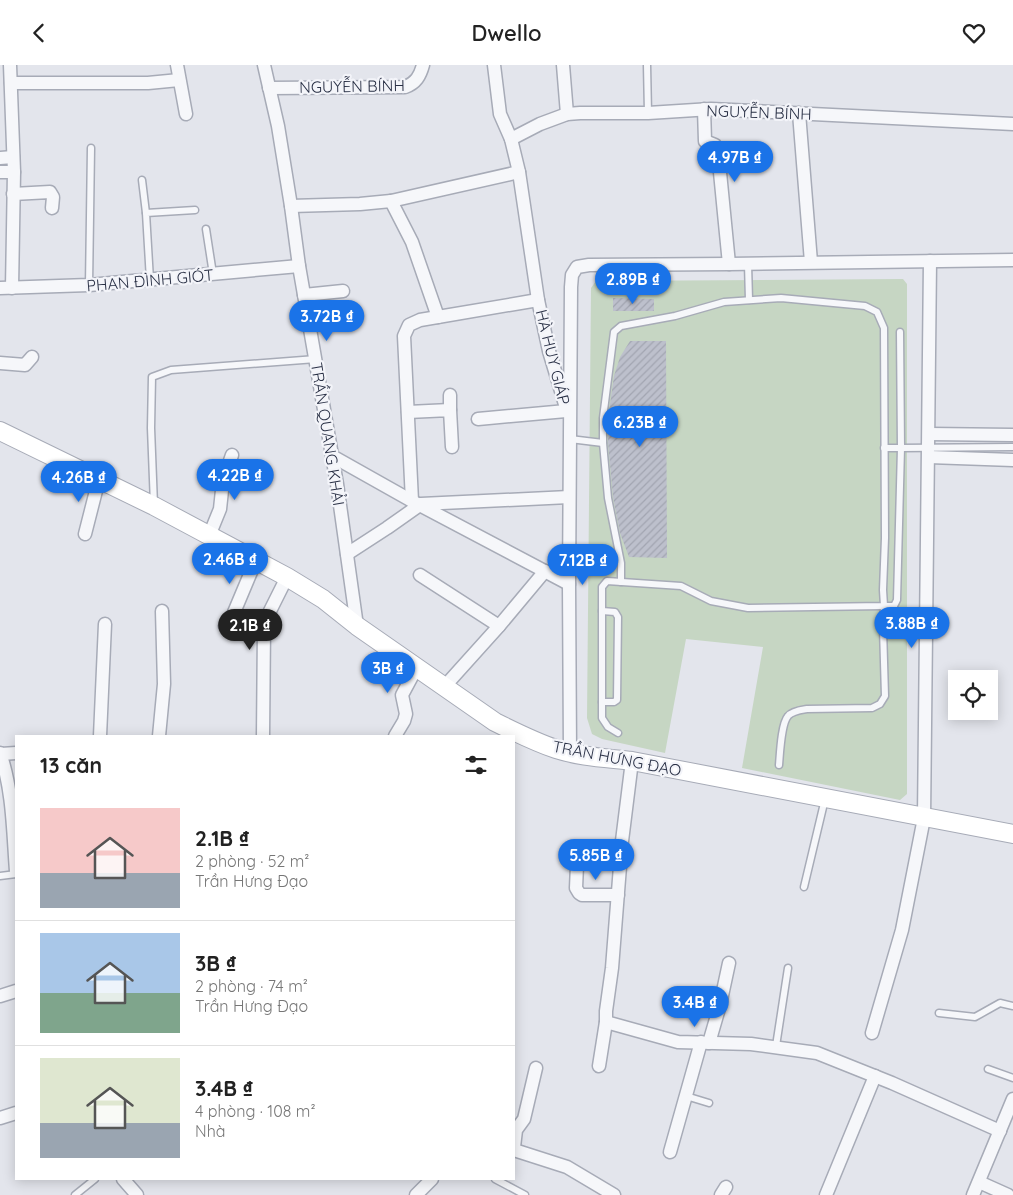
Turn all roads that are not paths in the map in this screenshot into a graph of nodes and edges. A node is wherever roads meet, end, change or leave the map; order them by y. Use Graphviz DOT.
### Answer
graph roads {
  1 [pos="10,65"];
  2 [pos="177,65"];
  3 [pos="264,65"];
  4 [pos="422,65"];
  5 [pos="494,65"];
  6 [pos="564,65"];
  7 [pos="647,65"];
  8 [pos="179,80"];
  9 [pos="11,83"];
  10 [pos="269,88"];
  11 [pos="704,109"];
  12 [pos="648,113"];
  13 [pos="799,113"];
  14 [pos="186,115"];
  15 [pos="567,115"];
  16 [pos="1013,124"];
  17 [pos="511,139"];
  18 [pos="91,148"];
  19 [pos="13,157"];
  20 [pos="0,158"];
  21 [pos="0,172"];
  22 [pos="14,172"];
  23 [pos="519,172"];
  24 [pos="142,180"];
  25 [pos="13,194"];
  26 [pos="391,201"];
  27 [pos="291,206"];
  28 [pos="52,208"];
  29 [pos="195,210"];
  30 [pos="146,213"];
  31 [pos="206,229"];
  32 [pos="1013,260"];
  33 [pos="930,261"];
  34 [pos="811,262"];
  35 [pos="729,264"];
  36 [pos="748,264"];
  37 [pos="299,266"];
  38 [pos="212,274"];
  39 [pos="150,281"];
  40 [pos="89,285"];
  41 [pos="6,288"];
  42 [pos="343,291"];
  43 [pos="304,295"];
  44 [pos="538,300"];
  45 [pos="749,300"];
  46 [pos="438,317"];
  47 [pos="900,332"];
  48 [pos="32,357"];
  49 [pos="316,359"];
  50 [pos="0,363"];
  51 [pos="450,395"];
  52 [pos="450,410"];
  53 [pos="408,411"];
  54 [pos="568,415"];
  55 [pos="478,419"];
  56 [pos="0,431"];
  57 [pos="1013,435"];
  58 [pos="570,439"];
  59 [pos="603,443"];
  60 [pos="929,446"];
  61 [pos="452,447"];
  62 [pos="901,447"];
  63 [pos="1013,447"];
  64 [pos="884,448"];
  65 [pos="232,455"];
  66 [pos="332,456"];
  67 [pos="1013,460"];
  68 [pos="99,479"];
  69 [pos="570,497"];
  70 [pos="416,502"];
  71 [pos="154,506"];
  72 [pos="84,533"];
  73 [pos="209,536"];
  74 [pos="347,553"];
  75 [pos="256,560"];
  76 [pos="545,571"];
  77 [pos="420,575"];
  78 [pos="287,577"];
  79 [pos="621,582"];
  80 [pos="569,584"];
  81 [pos="884,606"];
  82 [pos="162,611"];
  83 [pos="602,611"];
  84 [pos="104,624"];
  85 [pos="225,626"];
  86 [pos="357,626"];
  87 [pos="499,626"];
  88 [pos="417,667"];
  89 [pos="444,686"];
  90 [pos="602,702"];
  91 [pos="618,733"];
  92 [pos="513,734"];
  93 [pos="100,735"];
  94 [pos="159,735"];
  95 [pos="263,735"];
  96 [pos="396,735"];
  97 [pos="570,752"];
  98 [pos="0,753"];
  99 [pos="15,753"];
  100 [pos="632,761"];
  101 [pos="779,765"];
  102 [pos="825,799"];
  103 [pos="924,818"];
  104 [pos="1013,834"];
  105 [pos="15,860"];
  106 [pos="578,865"];
  107 [pos="15,872"];
  108 [pos="0,876"];
  109 [pos="804,887"];
  110 [pos="618,895"];
  111 [pos="729,963"];
  112 [pos="788,968"];
  113 [pos="15,991"];
  114 [pos="0,996"];
  115 [pos="1013,1006"];
  116 [pos="939,1013"];
  117 [pos="606,1022"];
  118 [pos="872,1033"];
  119 [pos="705,1043"];
  120 [pos="776,1046"];
  121 [pos="599,1066"];
  122 [pos="536,1068"];
  123 [pos="988,1069"];
  124 [pos="876,1076"];
  125 [pos="1013,1078"];
  126 [pos="686,1096"];
  127 [pos="1013,1099"];
  128 [pos="709,1103"];
  129 [pos="15,1113"];
  130 [pos="0,1119"];
  131 [pos="1000,1131"];
  132 [pos="515,1140"];
  133 [pos="515,1149"];
  134 [pos="670,1152"];
  135 [pos="95,1180"];
  136 [pos="124,1180"];
  137 [pos="431,1180"];
  138 [pos="497,1180"];
  139 [pos="979,1183"];
  140 [pos="74,1195"];
  141 [pos="137,1195"];
  142 [pos="416,1195"];
  143 [pos="525,1195"];
  144 [pos="614,1195"];
  145 [pos="826,1195"];
  146 [pos="973,1195"];
  147 [pos="1008,1195"];
  1 -- 9 [label="street"];
  2 -- 8 [label="street"];
  3 -- 10 [label="street, TRẦN QUANG KHẢI"];
  4 -- 10 [label="street, NGUYỄN BÍNH"];
  5 -- 17 [label="street"];
  6 -- 15 [label="street"];
  7 -- 12 [label="lane"];
  8 -- 9 [label="street"];
  8 -- 14 [label="street"];
  9 -- 19 [label="street"];
  10 -- 27 [label="street, TRẦN QUANG KHẢI"];
  11 -- 12 [label="street, NGUYỄN BÍNH"];
  11 -- 13 [label="street, NGUYỄN BÍNH"];
  11 -- 35 [label="street"];
  12 -- 15 [label="street, NGUYỄN BÍNH"];
  13 -- 16 [label="street, NGUYỄN BÍNH"];
  13 -- 34 [label="street"];
  15 -- 17 [label="street, NGUYỄN BÍNH"];
  17 -- 23 [label="street"];
  18 -- 40 [label="lane"];
  19 -- 20 [label="street"];
  19 -- 22 [label="street"];
  21 -- 22 [label="street"];
  22 -- 25 [label="street"];
  23 -- 26 [label="street"];
  23 -- 44 [label="street, HÀ HUY GIÁP"];
  24 -- 30 [label="lane"];
  25 -- 28 [label="street"];
  25 -- 41 [label="street"];
  26 -- 27 [label="street"];
  26 -- 46 [label="street"];
  27 -- 37 [label="street, TRẦN QUANG KHẢI"];
  29 -- 30 [label="lane"];
  30 -- 39 [label="lane"];
  31 -- 38 [label="lane"];
  32 -- 33 [label="street"];
  33 -- 34 [label="street"];
  33 -- 60 [label="street"];
  34 -- 36 [label="street"];
  35 -- 36 [label="street"];
  35 -- 54 [label="street"];
  36 -- 45 [label="lane"];
  37 -- 38 [label="street, PHAN ĐÌNH GIÓT"];
  37 -- 43 [label="street, TRẦN QUANG KHẢI"];
  38 -- 39 [label="street, PHAN ĐÌNH GIÓT"];
  39 -- 40 [label="street, PHAN ĐÌNH GIÓT"];
  40 -- 41 [label="street, PHAN ĐÌNH GIÓT"];
  42 -- 43 [label="street"];
  43 -- 49 [label="street, TRẦN QUANG KHẢI"];
  44 -- 46 [label="street"];
  44 -- 54 [label="street, HÀ HUY GIÁP"];
  45 -- 59 [label="lane"];
  45 -- 64 [label="lane"];
  46 -- 53 [label="street"];
  47 -- 62 [label="lane"];
  48 -- 50 [label="street"];
  49 -- 66 [label="street, TRẦN QUANG KHẢI"];
  49 -- 71 [label="lane"];
  51 -- 52 [label="street"];
  52 -- 53 [label="street"];
  52 -- 61 [label="street"];
  53 -- 70 [label="street"];
  54 -- 55 [label="street"];
  54 -- 58 [label="street, HÀ HUY GIÁP"];
  56 -- 68 [label="main road, TRẦN HƯNG ĐẠO"];
  57 -- 60 [label="street"];
  58 -- 59 [label="lane"];
  58 -- 69 [label="street, HÀ HUY GIÁP"];
  59 -- 79 [label="lane"];
  60 -- 62 [label="lane"];
  60 -- 63 [label="lane"];
  60 -- 67 [label="street"];
  60 -- 103 [label="street"];
  62 -- 64 [label="lane"];
  62 -- 81 [label="lane"];
  64 -- 81 [label="lane"];
  65 -- 73 [label="street"];
  66 -- 70 [label="street"];
  66 -- 74 [label="street, TRẦN QUANG KHẢI"];
  68 -- 71 [label="main road, TRẦN HƯNG ĐẠO"];
  68 -- 72 [label="street"];
  69 -- 70 [label="street"];
  69 -- 80 [label="street, HÀ HUY GIÁP"];
  70 -- 74 [label="street"];
  70 -- 76 [label="street"];
  71 -- 73 [label="main road, TRẦN HƯNG ĐẠO"];
  73 -- 75 [label="main road, TRẦN HƯNG ĐẠO"];
  74 -- 86 [label="street, TRẦN QUANG KHẢI"];
  75 -- 78 [label="main road, TRẦN HƯNG ĐẠO"];
  75 -- 85 [label="street"];
  76 -- 80 [label="street"];
  76 -- 87 [label="street"];
  77 -- 87 [label="street"];
  78 -- 86 [label="main road, TRẦN HƯNG ĐẠO"];
  78 -- 95 [label="street"];
  79 -- 81 [label="lane"];
  79 -- 83 [label="lane"];
  80 -- 97 [label="street, HÀ HUY GIÁP"];
  81 -- 101 [label="lane"];
  82 -- 94 [label="street"];
  83 -- 90 [label="lane"];
  83 -- 90 [label="lane"];
  84 -- 93 [label="street"];
  86 -- 88 [label="main road, TRẦN HƯNG ĐẠO"];
  87 -- 89 [label="street"];
  88 -- 89 [label="main road, TRẦN HƯNG ĐẠO"];
  88 -- 96 [label="street"];
  89 -- 92 [label="main road, TRẦN HƯNG ĐẠO"];
  90 -- 91 [label="lane"];
  92 -- 97 [label="main road, TRẦN HƯNG ĐẠO"];
  97 -- 100 [label="main road, TRẦN HƯNG ĐẠO"];
  98 -- 99 [label="street"];
  98 -- 105 [label="street"];
  100 -- 102 [label="main road, TRẦN HƯNG ĐẠO"];
  100 -- 110 [label="street"];
  102 -- 103 [label="main road, TRẦN HƯNG ĐẠO"];
  102 -- 109 [label="lane"];
  103 -- 104 [label="main road, TRẦN HƯNG ĐẠO"];
  103 -- 118 [label="street"];
  106 -- 110 [label="street"];
  107 -- 108 [label="lane"];
  110 -- 117 [label="street"];
  111 -- 119 [label="street"];
  112 -- 120 [label="lane"];
  113 -- 114 [label="street"];
  115 -- 116 [label="lane"];
  117 -- 119 [label="street"];
  117 -- 121 [label="street"];
  119 -- 120 [label="street"];
  119 -- 126 [label="street"];
  120 -- 124 [label="street"];
  122 -- 132 [label="street"];
  123 -- 125 [label="lane"];
  124 -- 131 [label="street"];
  124 -- 145 [label="street"];
  126 -- 128 [label="lane"];
  126 -- 134 [label="street"];
  127 -- 131 [label="street"];
  129 -- 130 [label="street"];
  131 -- 139 [label="street"];
  133 -- 144 [label="street"];
  135 -- 140 [label="lane"];
  136 -- 141 [label="street"];
  137 -- 142 [label="street"];
  138 -- 143 [label="lane"];
  139 -- 146 [label="street"];
  139 -- 147 [label="street"];
}
